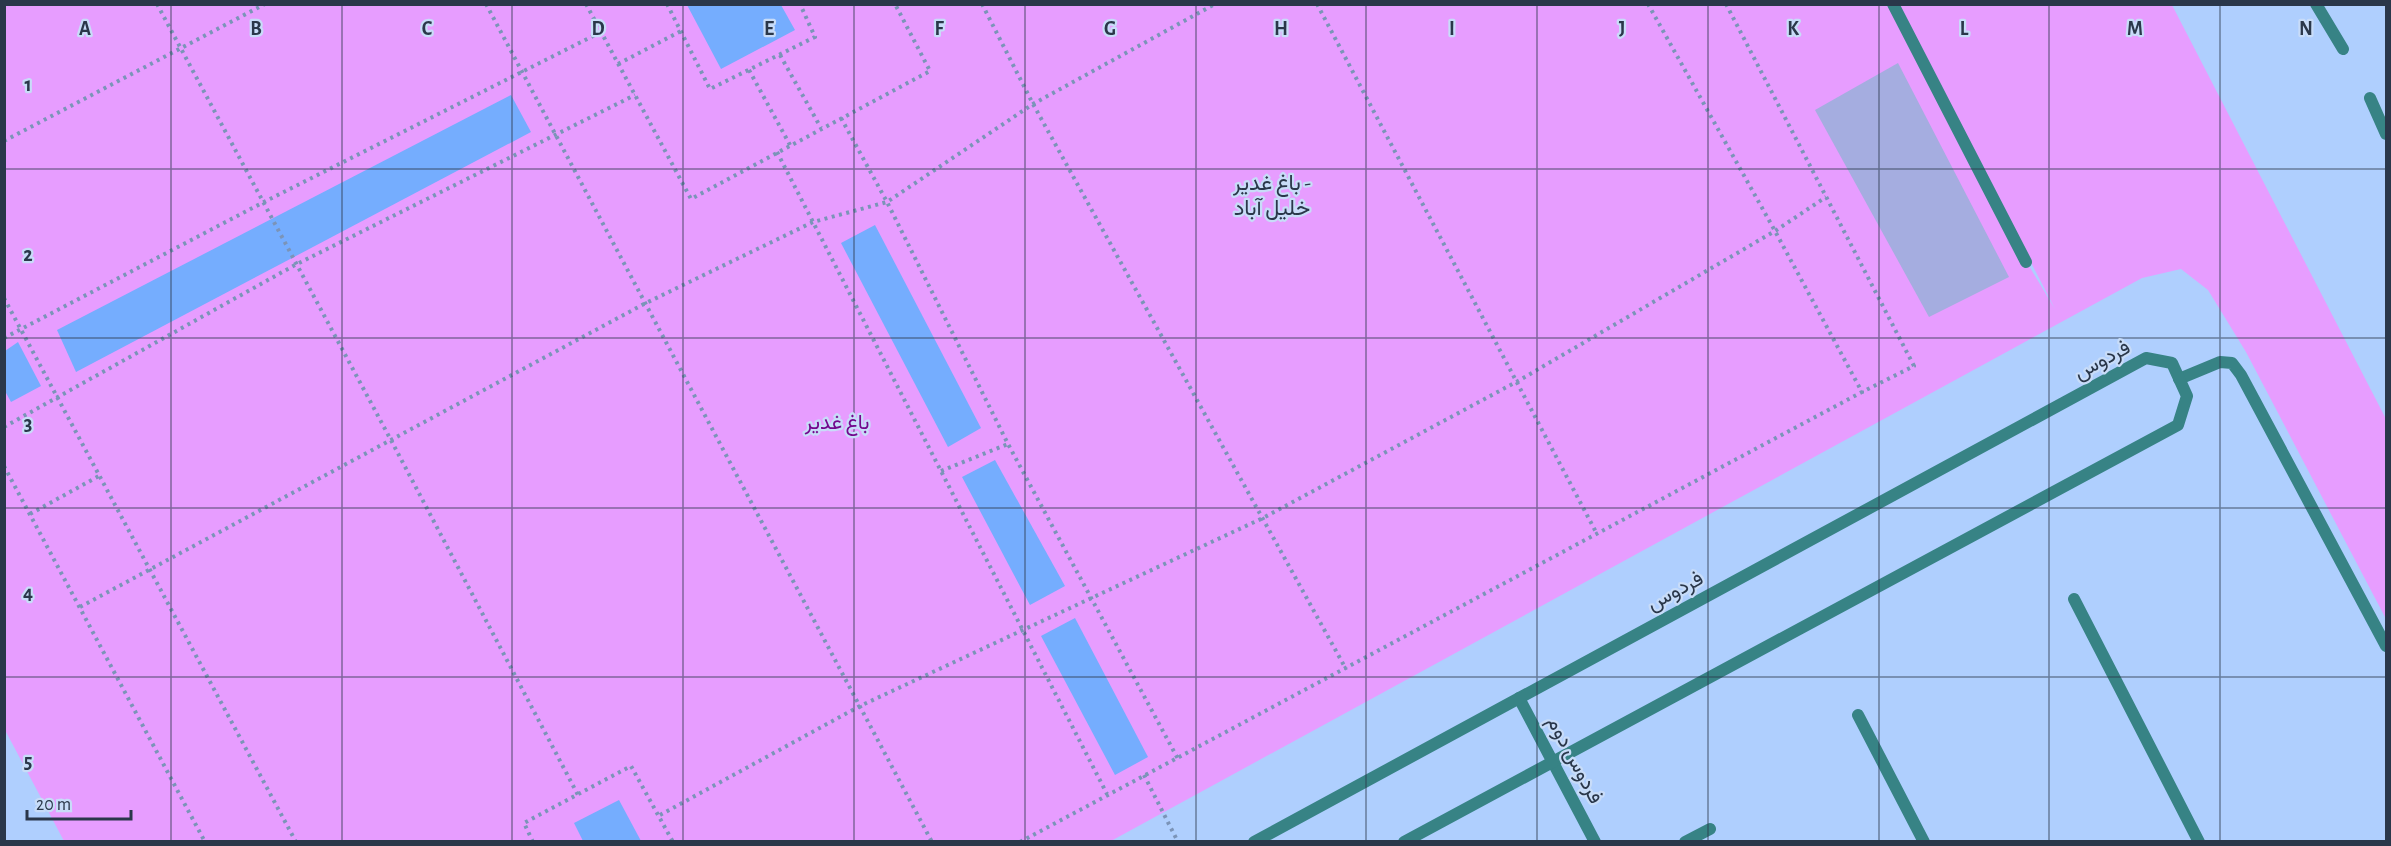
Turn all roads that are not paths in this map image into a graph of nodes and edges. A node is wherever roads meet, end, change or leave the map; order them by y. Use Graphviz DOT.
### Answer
graph roads {
  1 [pos="1893,4"];
  2 [pos="2316,4"];
  3 [pos="2343,49"];
  4 [pos="2370,98"];
  5 [pos="2386,134"];
  6 [pos="2026,261"];
  7 [pos="2179,379"];
  8 [pos="2074,599"];
  9 [pos="2386,646"];
  10 [pos="1519,698"];
  11 [pos="1858,715"];
  12 [pos="1553,761"];
  13 [pos="1710,829"];
  14 [pos="1254,842"];
  15 [pos="1404,842"];
  16 [pos="1595,842"];
  17 [pos="1685,842"];
  18 [pos="1924,842"];
  19 [pos="2199,842"];
  1 -- 6 [label="street"];
  2 -- 3 [label="street"];
  4 -- 5 [label="street"];
  7 -- 9 [label="street"];
  7 -- 10 [label="street, فردوس"];
  7 -- 12 [label="street"];
  8 -- 19 [label="street"];
  10 -- 12 [label="street, فردوس دوم"];
  10 -- 14 [label="street, فردوس"];
  11 -- 18 [label="street"];
  12 -- 15 [label="street"];
  12 -- 16 [label="street, فردوس دوم"];
  13 -- 17 [label="street"];
}
